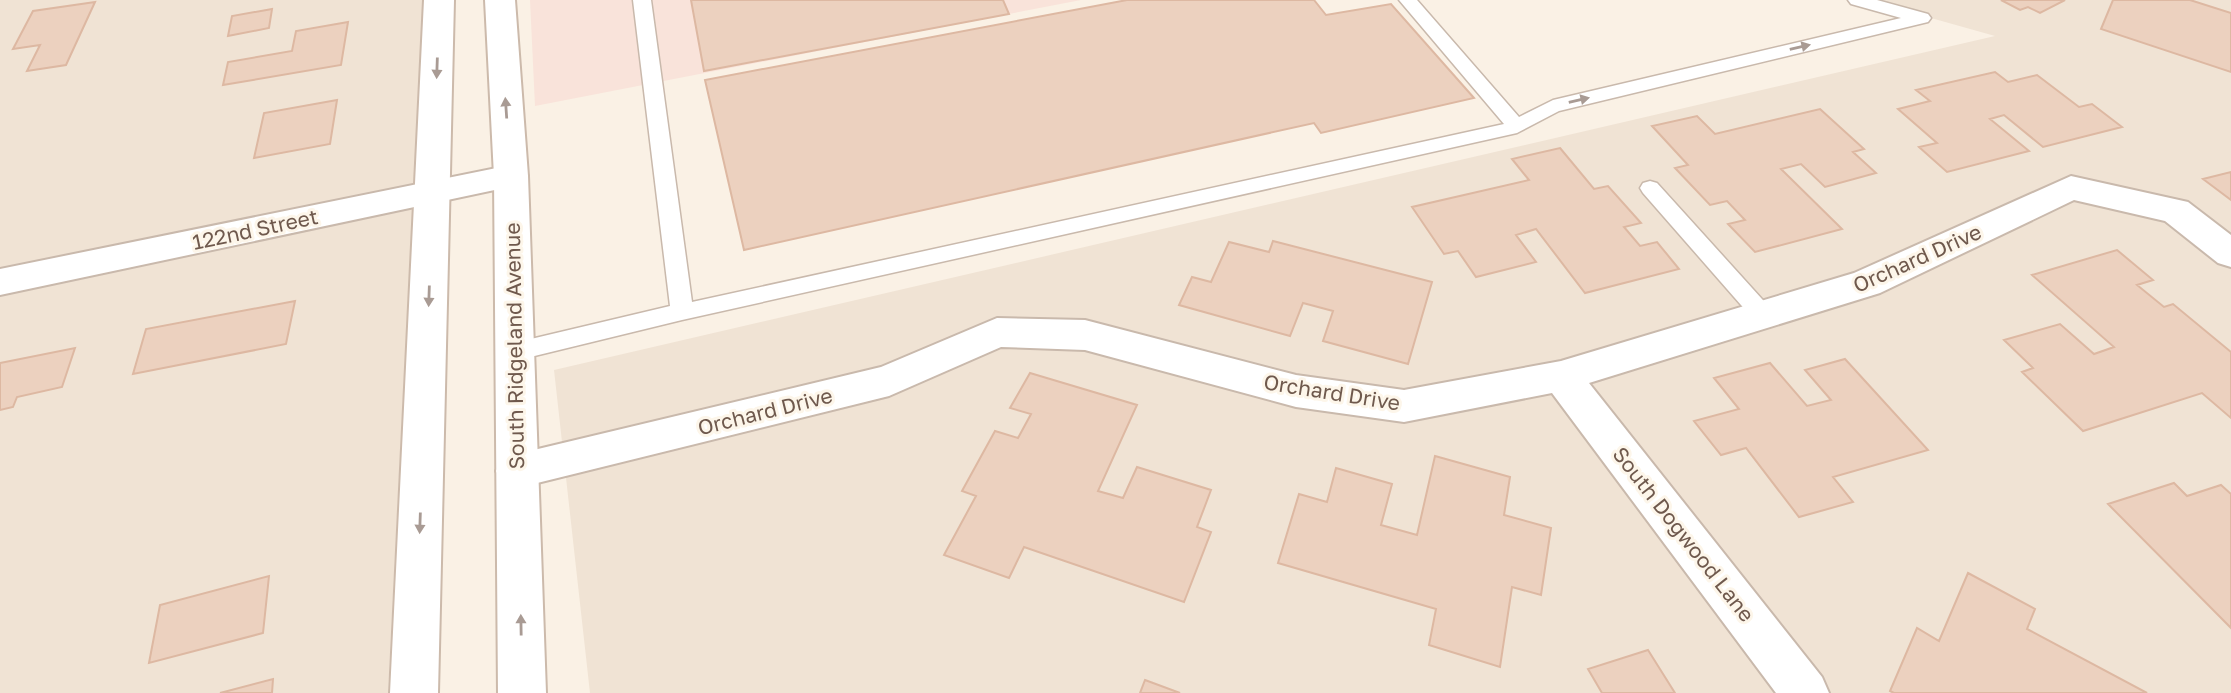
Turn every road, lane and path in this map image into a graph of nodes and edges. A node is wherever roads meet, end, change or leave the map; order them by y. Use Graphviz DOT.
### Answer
graph roads {
  1 [pos="439,0"];
  2 [pos="499,0"];
  3 [pos="642,0"];
  4 [pos="1408,0"];
  5 [pos="1857,0"];
  6 [pos="1517,127"];
  7 [pos="510,176"];
  8 [pos="1650,188"];
  9 [pos="432,192"];
  10 [pos="2231,254"];
  11 [pos="0,282"];
  12 [pos="682,312"];
  13 [pos="1763,315"];
  14 [pos="514,352"];
  15 [pos="1561,376"];
  16 [pos="517,471"];
  17 [pos="414,693"];
  18 [pos="522,693"];
  19 [pos="1805,693"];
  1 -- 9 [label="street, one-way"];
  7 -- 2 [label="street, South Ridgeland Avenue, one-way"];
  3 -- 12 [label="lane"];
  4 -- 6 [label="lane"];
  6 -- 5 [label="lane, one-way"];
  6 -- 12 [label="lane"];
  7 -- 9 [label="street, 122nd Street"];
  7 -- 14 [label="street, South Ridgeland Avenue"];
  8 -- 13 [label="lane"];
  9 -- 11 [label="street, 122nd Street"];
  9 -- 17 [label="street, one-way"];
  10 -- 13 [label="street, Orchard Drive"];
  12 -- 14 [label="lane"];
  13 -- 15 [label="street, Orchard Drive"];
  14 -- 16 [label="street, South Ridgeland Avenue"];
  15 -- 16 [label="street, Orchard Drive"];
  15 -- 19 [label="street, South Dogwood Lane"];
  18 -- 16 [label="street, South Ridgeland Avenue, one-way"];
}
